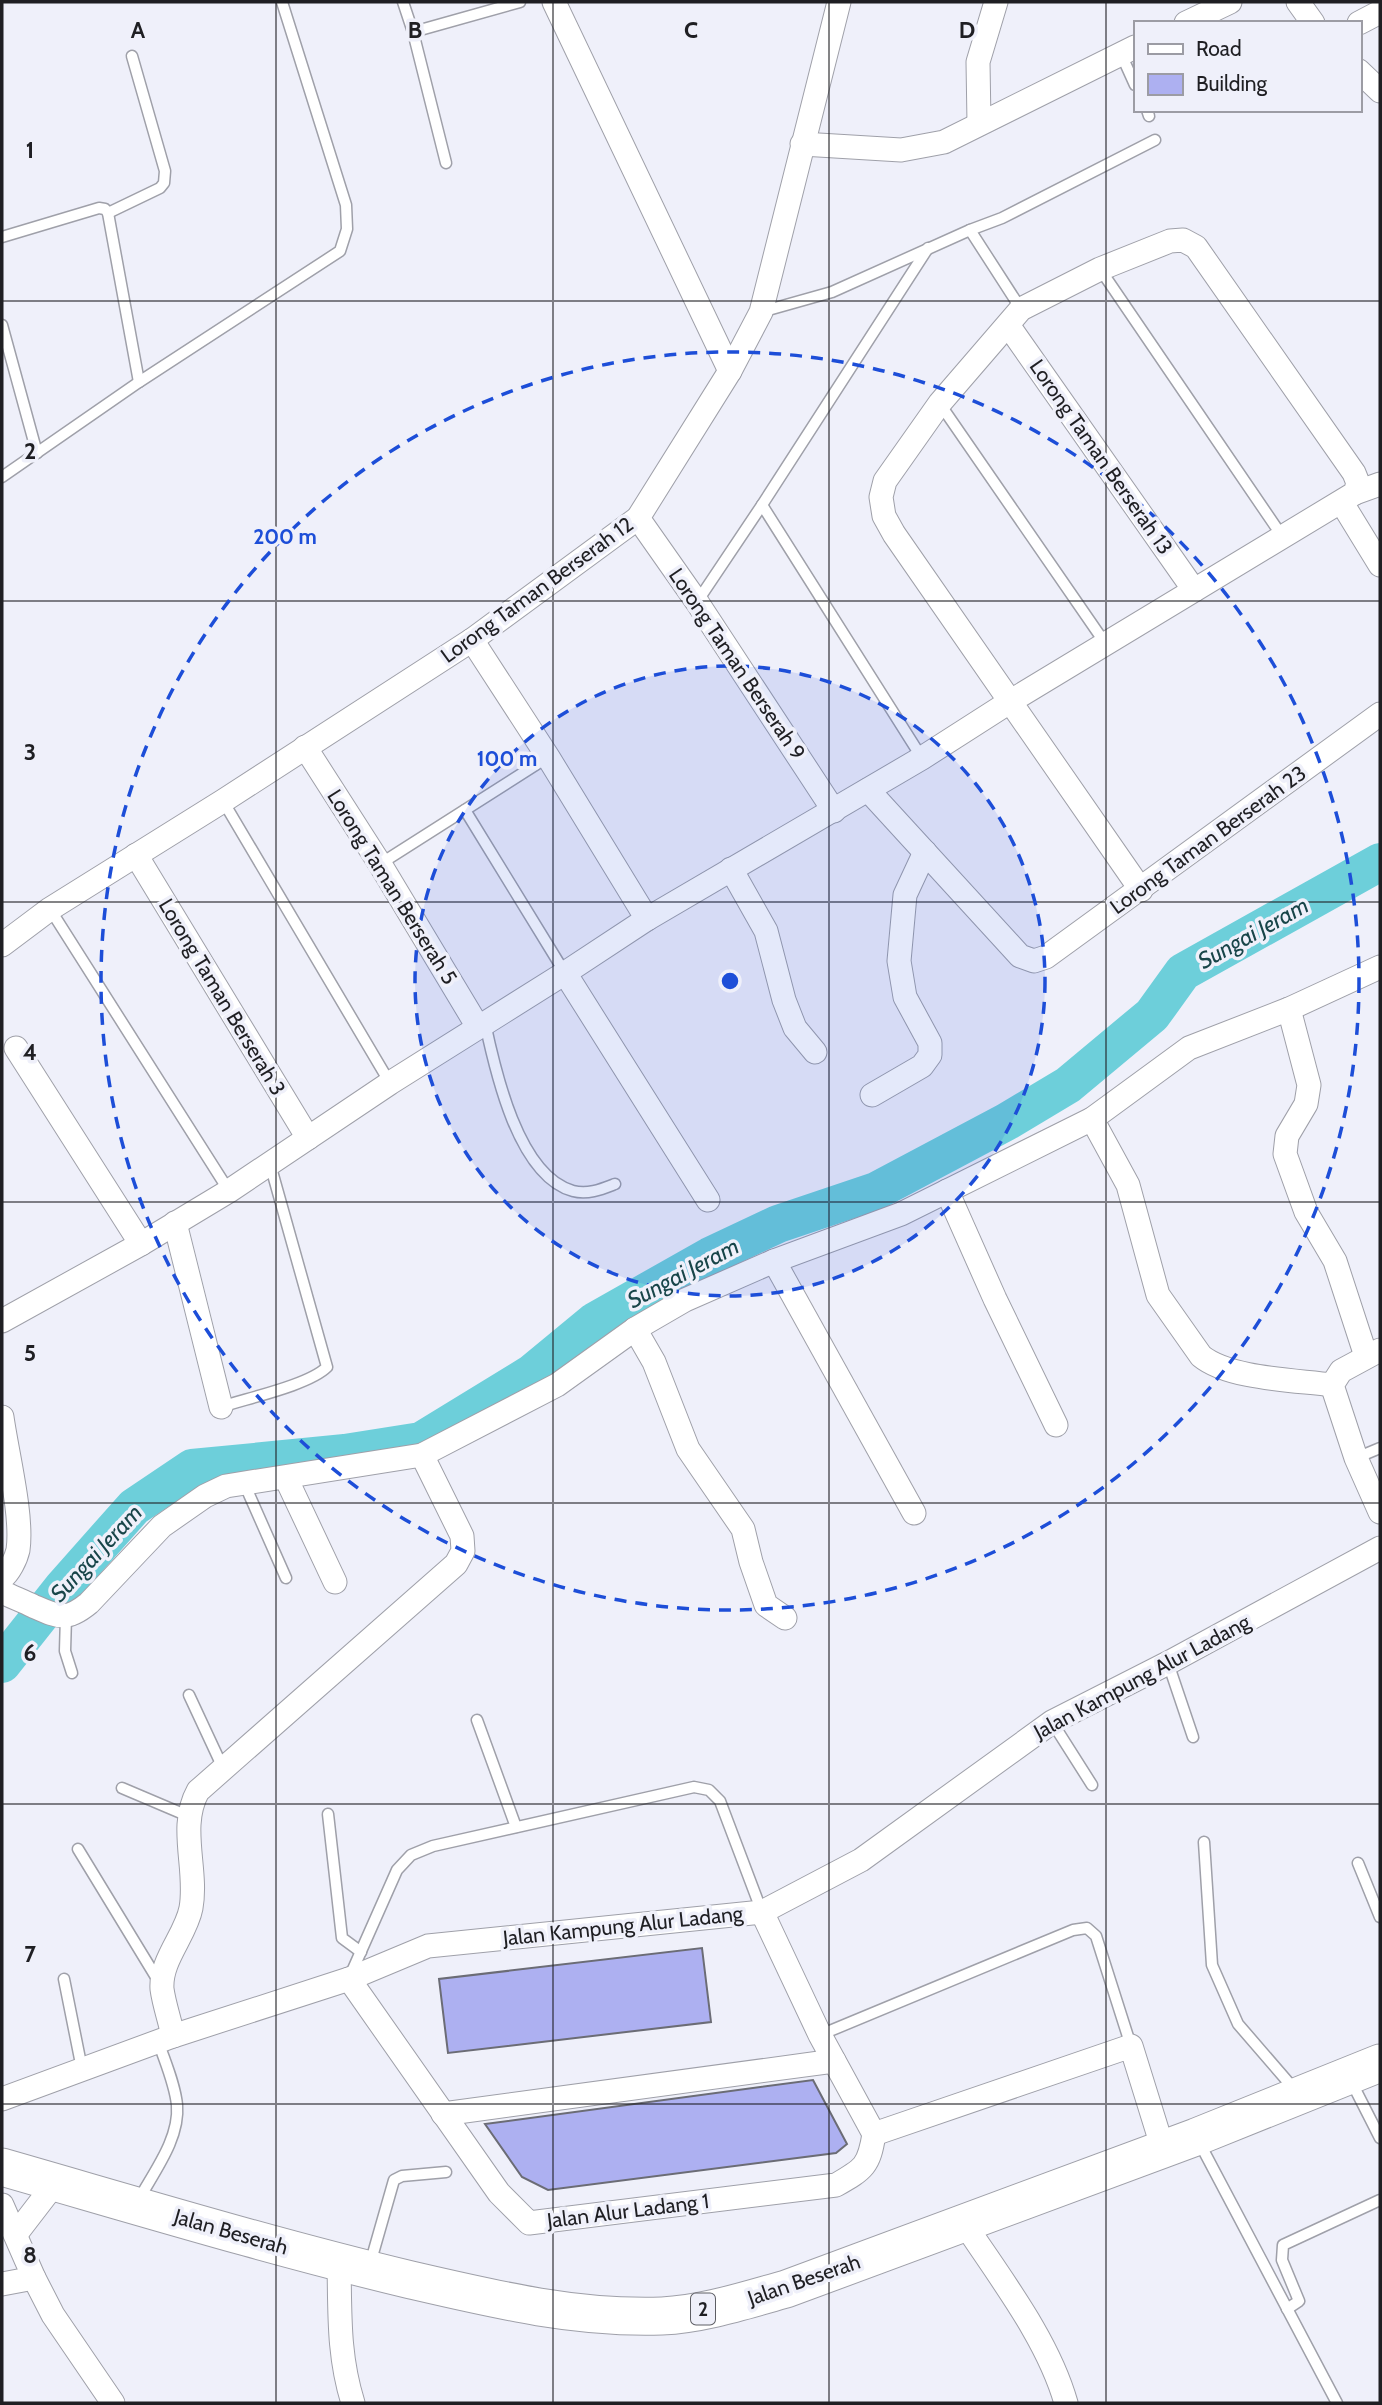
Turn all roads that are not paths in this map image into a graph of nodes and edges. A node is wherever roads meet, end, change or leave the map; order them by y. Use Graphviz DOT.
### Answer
graph roads {
  1 [pos="282,2"];
  2 [pos="403,2"];
  3 [pos="520,2"];
  4 [pos="554,2"];
  5 [pos="839,2"];
  6 [pos="996,2"];
  7 [pos="1230,2"];
  8 [pos="1298,2"];
  9 [pos="1380,12"];
  10 [pos="1190,21"];
  11 [pos="1312,21"];
  12 [pos="1361,22"];
  13 [pos="413,32"];
  14 [pos="1128,50"];
  15 [pos="132,56"];
  16 [pos="1361,73"];
  17 [pos="1134,80"];
  18 [pos="1380,91"];
  19 [pos="978,123"];
  20 [pos="1155,140"];
  21 [pos="802,144"];
  22 [pos="446,163"];
  23 [pos="108,213"];
  24 [pos="970,230"];
  25 [pos="2,237"];
  26 [pos="928,248"];
  27 [pos="1100,269"];
  28 [pos="761,312"];
  29 [pos="1014,317"];
  30 [pos="2,329"];
  31 [pos="730,371"];
  32 [pos="139,382"];
  33 [pos="940,403"];
  34 [pos="37,453"];
  35 [pos="2,477"];
  36 [pos="1380,484"];
  37 [pos="1348,498"];
  38 [pos="762,505"];
  39 [pos="638,518"];
  40 [pos="1282,537"];
  41 [pos="1380,565"];
  42 [pos="1194,590"];
  43 [pos="697,602"];
  44 [pos="472,640"];
  45 [pos="1105,643"];
  46 [pos="1011,701"];
  47 [pos="1380,714"];
  48 [pos="305,747"];
  49 [pos="548,757"];
  50 [pos="922,758"];
  51 [pos="868,790"];
  52 [pos="223,801"];
  53 [pos="465,810"];
  54 [pos="834,811"];
  55 [pos="925,852"];
  56 [pos="136,855"];
  57 [pos="380,864"];
  58 [pos="731,869"];
  59 [pos="1141,890"];
  60 [pos="50,909"];
  61 [pos="647,919"];
  62 [pos="2,945"];
  63 [pos="1380,967"];
  64 [pos="565,974"];
  65 [pos="1289,1009"];
  66 [pos="482,1025"];
  67 [pos="16,1048"];
  68 [pos="815,1052"];
  69 [pos="390,1083"];
  70 [pos="872,1095"];
  71 [pos="1092,1119"];
  72 [pos="308,1138"];
  73 [pos="270,1164"];
  74 [pos="615,1184"];
  75 [pos="229,1191"];
  76 [pos="947,1191"];
  77 [pos="708,1199"];
  78 [pos="175,1223"];
  79 [pos="141,1244"];
  80 [pos="774,1261"];
  81 [pos="2,1321"];
  82 [pos="635,1329"];
  83 [pos="1373,1353"];
  84 [pos="1332,1385"];
  85 [pos="222,1407"];
  86 [pos="1056,1425"];
  87 [pos="3,1428"];
  88 [pos="1380,1448"];
  89 [pos="422,1455"];
  90 [pos="1356,1458"];
  91 [pos="286,1478"];
  92 [pos="244,1483"];
  93 [pos="1380,1511"];
  94 [pos="914,1513"];
  95 [pos="1380,1548"];
  96 [pos="2,1578"];
  97 [pos="286,1578"];
  98 [pos="335,1582"];
  99 [pos="2,1592"];
  100 [pos="60,1616"];
  101 [pos="785,1618"];
  102 [pos="1168,1663"];
  103 [pos="72,1673"];
  104 [pos="189,1695"];
  105 [pos="477,1720"];
  106 [pos="1052,1722"];
  107 [pos="1193,1737"];
  108 [pos="223,1768"];
  109 [pos="1092,1785"];
  110 [pos="122,1788"];
  111 [pos="328,1814"];
  112 [pos="188,1816"];
  113 [pos="516,1827"];
  114 [pos="1204,1842"];
  115 [pos="78,1849"];
  116 [pos="1358,1863"];
  117 [pos="762,1912"];
  118 [pos="1380,1917"];
  119 [pos="361,1952"];
  120 [pos="64,1979"];
  121 [pos="349,1979"];
  122 [pos="162,1987"];
  123 [pos="820,2035"];
  124 [pos="166,2038"];
  125 [pos="1131,2046"];
  126 [pos="834,2061"];
  127 [pos="82,2069"];
  128 [pos="1364,2069"];
  129 [pos="1299,2094"];
  130 [pos="2,2099"];
  131 [pos="443,2114"];
  132 [pos="874,2134"];
  133 [pos="1380,2138"];
  134 [pos="2,2140"];
  135 [pos="1179,2143"];
  136 [pos="446,2172"];
  137 [pos="30,2175"];
  138 [pos="1380,2200"];
  139 [pos="2,2205"];
  140 [pos="136,2205"];
  141 [pos="964,2222"];
  142 [pos="16,2234"];
  143 [pos="354,2266"];
  144 [pos="34,2278"];
  145 [pos="2,2284"];
  146 [pos="1287,2309"];
  147 [pos="113,2403"];
  148 [pos="353,2403"];
  149 [pos="1066,2403"];
  150 [pos="1337,2403"];
  1 -- 32 [label="lane"];
  2 -- 13 [label="lane"];
  3 -- 13 [label="lane"];
  4 -- 31 [label="street"];
  5 -- 21 [label="street, Lorong Taman Berserah 12"];
  6 -- 19 [label="street"];
  7 -- 10 [label="street"];
  8 -- 11 [label="street"];
  9 -- 12 [label="street"];
  13 -- 22 [label="lane"];
  14 -- 17 [label="lane"];
  14 -- 19 [label="street"];
  15 -- 23 [label="lane"];
  16 -- 18 [label="street"];
  19 -- 21 [label="street"];
  20 -- 24 [label="lane"];
  21 -- 28 [label="street, Lorong Taman Berserah 12"];
  23 -- 25 [label="lane"];
  23 -- 32 [label="lane"];
  24 -- 26 [label="lane"];
  24 -- 29 [label="lane"];
  26 -- 28 [label="lane"];
  26 -- 38 [label="lane"];
  27 -- 29 [label="street"];
  27 -- 37 [label="street"];
  27 -- 40 [label="lane"];
  28 -- 31 [label="street, Lorong Taman Berserah 12"];
  29 -- 33 [label="street"];
  29 -- 42 [label="street, Lorong Taman Berserah 13"];
  30 -- 34 [label="lane"];
  31 -- 39 [label="street, Lorong Taman Berserah 12"];
  32 -- 34 [label="lane"];
  33 -- 45 [label="lane"];
  33 -- 46 [label="street"];
  34 -- 35 [label="lane"];
  36 -- 37 [label="street"];
  37 -- 40 [label="street"];
  37 -- 41 [label="street"];
  38 -- 43 [label="lane"];
  38 -- 50 [label="lane"];
  39 -- 43 [label="street, Lorong Taman Berserah 9"];
  39 -- 44 [label="street, Lorong Taman Berserah 12"];
  40 -- 42 [label="street"];
  42 -- 45 [label="street"];
  43 -- 54 [label="street, Lorong Taman Berserah 9"];
  44 -- 48 [label="street, Lorong Taman Berserah 12"];
  44 -- 49 [label="street"];
  45 -- 46 [label="street"];
  46 -- 50 [label="street"];
  46 -- 59 [label="street"];
  47 -- 59 [label="street, Lorong Taman Berserah 23"];
  48 -- 52 [label="street, Lorong Taman Berserah 12"];
  48 -- 57 [label="street, Lorong Taman Berserah 5"];
  49 -- 53 [label="lane"];
  49 -- 61 [label="street"];
  50 -- 51 [label="street"];
  51 -- 54 [label="street"];
  51 -- 55 [label="street"];
  52 -- 56 [label="street, Lorong Taman Berserah 12"];
  52 -- 69 [label="lane"];
  53 -- 57 [label="lane"];
  53 -- 64 [label="lane"];
  54 -- 58 [label="street"];
  55 -- 59 [label="street, Lorong Taman Berserah 23"];
  55 -- 70 [label="street"];
  56 -- 60 [label="street, Lorong Taman Berserah 12"];
  56 -- 72 [label="street, Lorong Taman Berserah 3"];
  57 -- 66 [label="street, Lorong Taman Berserah 5"];
  58 -- 61 [label="street"];
  58 -- 68 [label="street"];
  60 -- 62 [label="street, Lorong Taman Berserah 12"];
  60 -- 75 [label="lane"];
  61 -- 64 [label="street"];
  63 -- 65 [label="street"];
  64 -- 66 [label="street"];
  64 -- 77 [label="street"];
  65 -- 71 [label="street"];
  65 -- 83 [label="street"];
  66 -- 69 [label="street"];
  66 -- 74 [label="lane"];
  67 -- 79 [label="street"];
  69 -- 72 [label="street"];
  71 -- 76 [label="street"];
  71 -- 84 [label="street"];
  72 -- 73 [label="street"];
  73 -- 75 [label="street"];
  73 -- 85 [label="lane"];
  75 -- 78 [label="street"];
  76 -- 80 [label="street"];
  76 -- 86 [label="street"];
  78 -- 79 [label="street"];
  78 -- 85 [label="street"];
  79 -- 81 [label="street"];
  80 -- 82 [label="street"];
  80 -- 94 [label="street"];
  82 -- 89 [label="street"];
  82 -- 101 [label="street"];
  83 -- 84 [label="street"];
  84 -- 90 [label="street"];
  87 -- 96 [label="street"];
  88 -- 90 [label="lane"];
  89 -- 91 [label="street"];
  89 -- 108 [label="street"];
  90 -- 93 [label="street"];
  91 -- 92 [label="street"];
  91 -- 98 [label="street"];
  92 -- 97 [label="lane"];
  92 -- 100 [label="street"];
  95 -- 102 [label="street, Jalan Kampung Alur Ladang"];
  99 -- 100 [label="street"];
  100 -- 103 [label="lane"];
  102 -- 106 [label="street, Jalan Kampung Alur Ladang"];
  102 -- 107 [label="lane"];
  104 -- 108 [label="lane"];
  105 -- 113 [label="lane"];
  106 -- 109 [label="lane"];
  106 -- 117 [label="street, Jalan Kampung Alur Ladang"];
  108 -- 112 [label="street"];
  110 -- 112 [label="lane"];
  111 -- 119 [label="lane"];
  112 -- 122 [label="street"];
  113 -- 117 [label="lane"];
  113 -- 119 [label="lane"];
  114 -- 129 [label="lane"];
  115 -- 122 [label="lane"];
  116 -- 118 [label="lane"];
  117 -- 121 [label="street, Jalan Kampung Alur Ladang"];
  117 -- 123 [label="street"];
  119 -- 121 [label="lane"];
  120 -- 127 [label="lane"];
  121 -- 124 [label="street, Jalan Kampung Alur Ladang"];
  121 -- 131 [label="street, Jalan Alur Ladang 1"];
  122 -- 124 [label="street"];
  123 -- 125 [label="lane"];
  123 -- 126 [label="street"];
  124 -- 127 [label="street, Jalan Kampung Alur Ladang"];
  124 -- 140 [label="lane"];
  125 -- 132 [label="street"];
  125 -- 135 [label="street"];
  126 -- 131 [label="street"];
  126 -- 132 [label="street"];
  127 -- 130 [label="street, Jalan Kampung Alur Ladang"];
  128 -- 129 [label="highway, Jalan Beserah / 2"];
  128 -- 133 [label="lane"];
  129 -- 135 [label="highway, Jalan Beserah / 2"];
  131 -- 132 [label="street, Jalan Alur Ladang 1"];
  134 -- 137 [label="highway"];
  135 -- 141 [label="highway, Jalan Beserah / 2"];
  135 -- 146 [label="lane"];
  136 -- 143 [label="lane"];
  137 -- 140 [label="highway, Jalan Beserah / 2"];
  137 -- 142 [label="street"];
  138 -- 146 [label="lane"];
  139 -- 142 [label="street"];
  140 -- 143 [label="highway, Jalan Beserah / 2"];
  141 -- 143 [label="highway, Jalan Beserah / 2"];
  141 -- 149 [label="street"];
  142 -- 144 [label="street"];
  143 -- 148 [label="street"];
  144 -- 145 [label="street"];
  144 -- 147 [label="street"];
  146 -- 150 [label="lane"];
}
